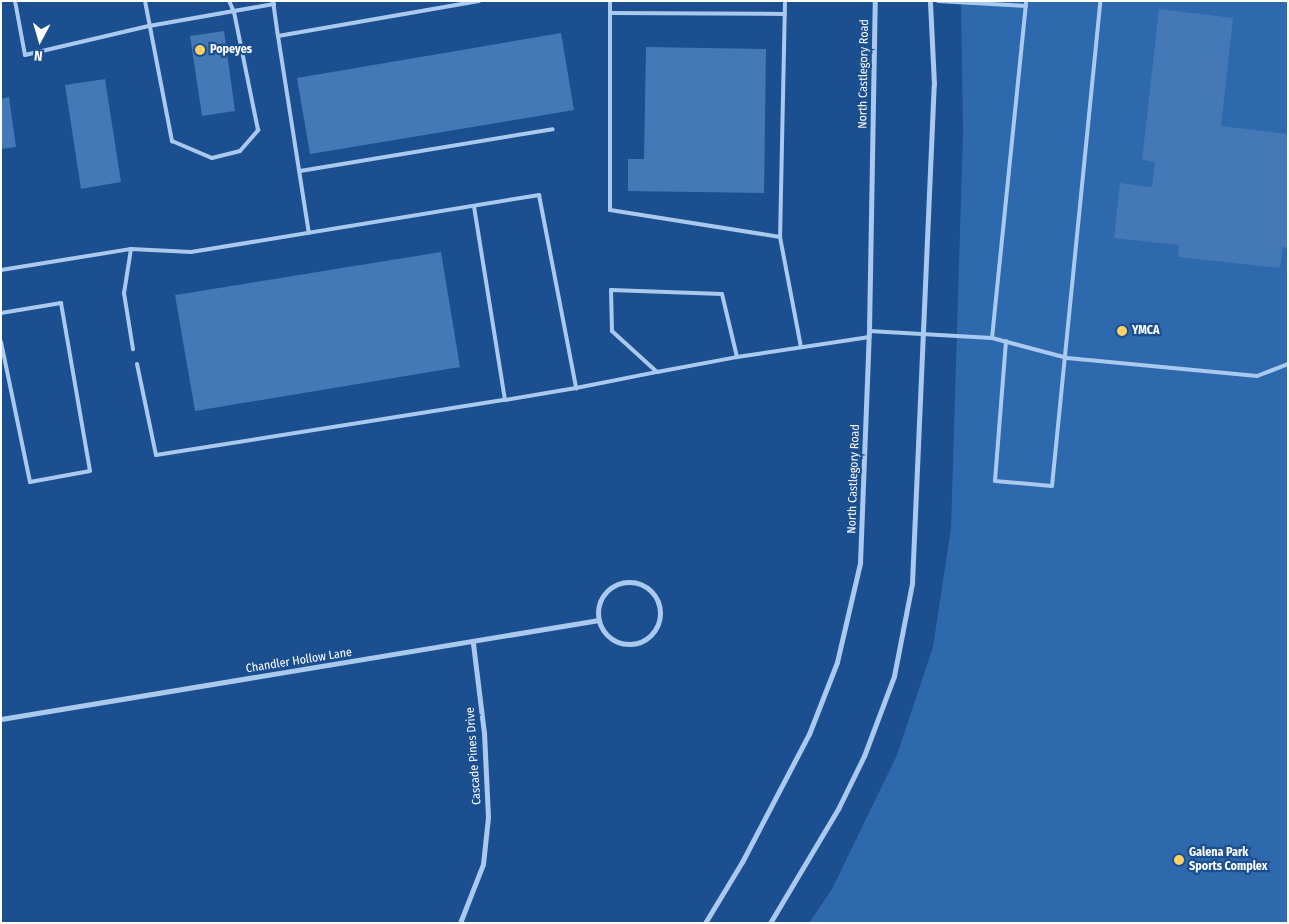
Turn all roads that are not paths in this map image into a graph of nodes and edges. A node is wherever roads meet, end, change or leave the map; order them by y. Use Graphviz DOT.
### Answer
graph roads {
  1 [pos="15,1"];
  2 [pos="145,1"];
  3 [pos="229,1"];
  4 [pos="479,1"];
  5 [pos="610,1"];
  6 [pos="785,1"];
  7 [pos="875,1"];
  8 [pos="930,1"];
  9 [pos="938,1"];
  10 [pos="1100,1"];
  11 [pos="273,3"];
  12 [pos="1026,4"];
  13 [pos="234,11"];
  14 [pos="610,13"];
  15 [pos="785,14"];
  16 [pos="149,26"];
  17 [pos="278,36"];
  18 [pos="553,129"];
  19 [pos="300,170"];
  20 [pos="474,206"];
  21 [pos="309,233"];
  22 [pos="780,237"];
  23 [pos="131,249"];
  24 [pos="1,270"];
  25 [pos="1,313"];
  26 [pos="869,334"];
  27 [pos="922,334"];
  28 [pos="992,338"];
  29 [pos="1006,341"];
  30 [pos="1,342"];
  31 [pos="801,348"];
  32 [pos="133,349"];
  33 [pos="737,357"];
  34 [pos="1067,358"];
  35 [pos="137,364"];
  36 [pos="1288,364"];
  37 [pos="656,372"];
  38 [pos="576,388"];
  39 [pos="505,400"];
  40 [pos="599,620"];
  41 [pos="473,643"];
  42 [pos="1,719"];
  43 [pos="708,922"];
  44 [pos="460,923"];
  45 [pos="770,923"];
  1 -- 16 [label="lane"];
  2 -- 16 [label="lane"];
  3 -- 13 [label="lane"];
  4 -- 17 [label="lane"];
  5 -- 14 [label="lane"];
  6 -- 15 [label="lane"];
  7 -- 26 [label="street, North Castlegory Road"];
  8 -- 27 [label="street"];
  9 -- 12 [label="lane"];
  10 -- 34 [label="lane"];
  11 -- 13 [label="lane"];
  11 -- 17 [label="lane"];
  12 -- 28 [label="lane"];
  13 -- 16 [label="lane"];
  13 -- 16 [label="lane"];
  14 -- 15 [label="lane"];
  14 -- 22 [label="lane"];
  15 -- 22 [label="lane"];
  17 -- 19 [label="lane"];
  18 -- 19 [label="lane"];
  19 -- 21 [label="lane"];
  20 -- 21 [label="lane"];
  20 -- 38 [label="lane"];
  20 -- 39 [label="lane"];
  21 -- 23 [label="lane"];
  22 -- 31 [label="lane"];
  23 -- 24 [label="lane"];
  23 -- 32 [label="lane"];
  25 -- 30 [label="lane"];
  26 -- 27 [label="lane"];
  26 -- 31 [label="lane"];
  26 -- 43 [label="street, North Castlegory Road"];
  27 -- 28 [label="lane"];
  27 -- 45 [label="street"];
  28 -- 29 [label="lane"];
  29 -- 34 [label="lane"];
  29 -- 34 [label="lane"];
  31 -- 33 [label="lane"];
  33 -- 37 [label="lane"];
  33 -- 37 [label="lane"];
  34 -- 36 [label="lane"];
  35 -- 39 [label="lane"];
  37 -- 38 [label="lane"];
  38 -- 39 [label="lane"];
  40 -- 40 [label="street"];
  40 -- 41 [label="street, Chandler Hollow Lane"];
  41 -- 42 [label="street, Chandler Hollow Lane"];
  41 -- 44 [label="street, Cascade Pines Drive"];
}
